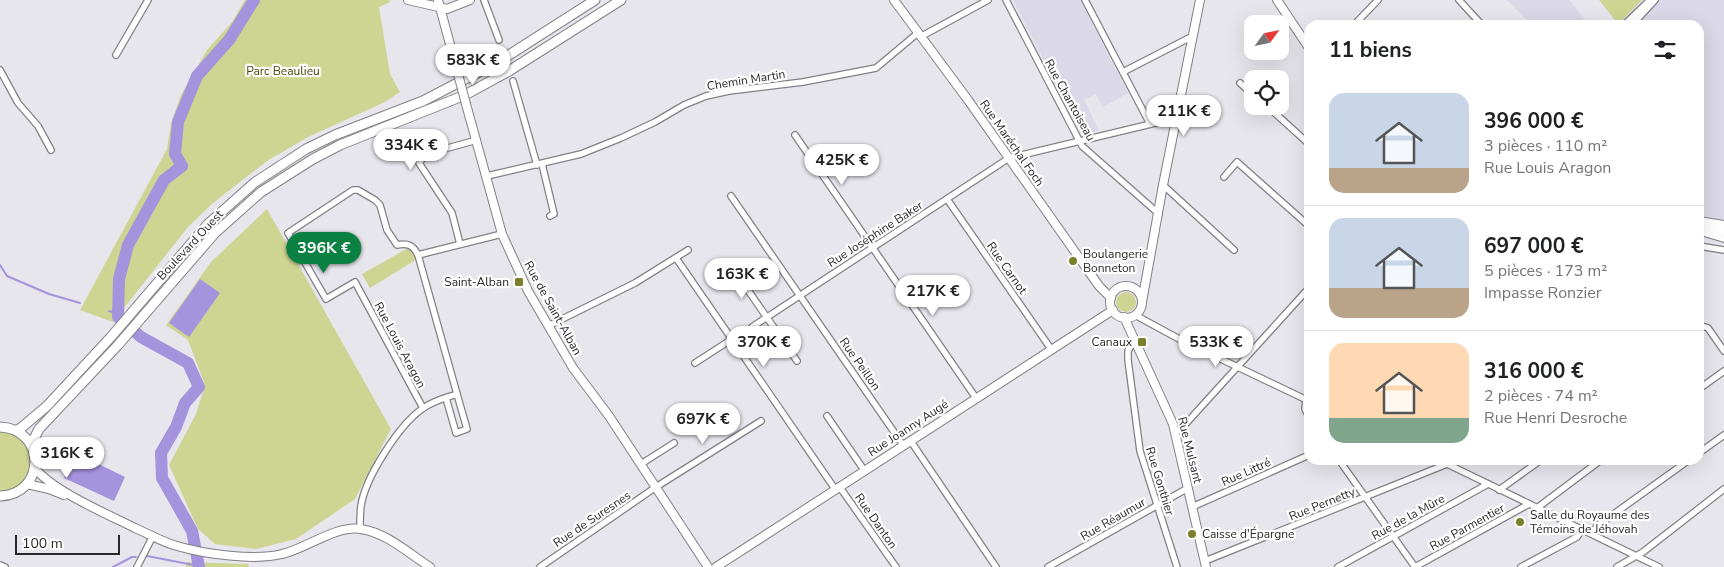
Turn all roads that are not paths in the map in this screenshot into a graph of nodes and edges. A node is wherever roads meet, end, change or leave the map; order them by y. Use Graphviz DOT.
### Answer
graph roads {
  1 [pos="148,0"];
  2 [pos="408,0"];
  3 [pos="470,0"];
  4 [pos="484,0"];
  5 [pos="595,0"];
  6 [pos="621,0"];
  7 [pos="894,0"];
  8 [pos="988,0"];
  9 [pos="1006,0"];
  10 [pos="1085,0"];
  11 [pos="1200,0"];
  12 [pos="1278,0"];
  13 [pos="1378,0"];
  14 [pos="1459,0"];
  15 [pos="1650,0"];
  16 [pos="1655,0"];
  17 [pos="439,4"];
  18 [pos="1359,20"];
  19 [pos="1477,20"];
  20 [pos="1629,20"];
  21 [pos="1637,20"];
  22 [pos="920,34"];
  23 [pos="1191,37"];
  24 [pos="499,40"];
  25 [pos="1304,40"];
  26 [pos="116,55"];
  27 [pos="0,70"];
  28 [pos="1123,72"];
  29 [pos="512,81"];
  30 [pos="1240,83"];
  31 [pos="1244,87"];
  32 [pos="1276,115"];
  33 [pos="1176,118"];
  34 [pos="1150,124"];
  35 [pos="795,135"];
  36 [pos="477,140"];
  37 [pos="1304,140"];
  38 [pos="1078,141"];
  39 [pos="50,150"];
  40 [pos="1009,158"];
  41 [pos="539,165"];
  42 [pos="487,176"];
  43 [pos="1224,177"];
  44 [pos="1163,185"];
  45 [pos="731,196"];
  46 [pos="947,199"];
  47 [pos="1158,214"];
  48 [pos="550,216"];
  49 [pos="1304,222"];
  50 [pos="1704,223"];
  51 [pos="1724,225"];
  52 [pos="1704,230"];
  53 [pos="1704,232"];
  54 [pos="1724,232"];
  55 [pos="502,234"];
  56 [pos="1724,239"];
  57 [pos="460,244"];
  58 [pos="1704,247"];
  59 [pos="872,248"];
  60 [pos="688,250"];
  61 [pos="1234,250"];
  62 [pos="1724,250"];
  63 [pos="418,255"];
  64 [pos="676,258"];
  65 [pos="734,270"];
  66 [pos="1148,270"];
  67 [pos="1134,288"];
  68 [pos="1304,293"];
  69 [pos="800,295"];
  70 [pos="1111,298"];
  71 [pos="1142,302"];
  72 [pos="1113,310"];
  73 [pos="1135,315"];
  74 [pos="766,317"];
  75 [pos="1124,317"];
  76 [pos="548,326"];
  77 [pos="1704,326"];
  78 [pos="752,327"];
  79 [pos="732,339"];
  80 [pos="1134,340"];
  81 [pos="1051,349"];
  82 [pos="1724,351"];
  83 [pos="797,362"];
  84 [pos="695,363"];
  85 [pos="1237,366"];
  86 [pos="1724,371"];
  87 [pos="1704,385"];
  88 [pos="457,394"];
  89 [pos="446,398"];
  90 [pos="976,398"];
  91 [pos="1304,398"];
  92 [pos="423,408"];
  93 [pos="827,416"];
  94 [pos="761,421"];
  95 [pos="0,426"];
  96 [pos="16,430"];
  97 [pos="1175,432"];
  98 [pos="1724,435"];
  99 [pos="674,443"];
  100 [pos="906,443"];
  101 [pos="32,445"];
  102 [pos="1704,449"];
  103 [pos="1304,457"];
  104 [pos="641,464"];
  105 [pos="1343,465"];
  106 [pos="1445,465"];
  107 [pos="1449,465"];
  108 [pos="1533,465"];
  109 [pos="1594,465"];
  110 [pos="1682,465"];
  111 [pos="35,468"];
  112 [pos="864,470"];
  113 [pos="27,484"];
  114 [pos="1488,484"];
  115 [pos="656,487"];
  116 [pos="837,488"];
  117 [pos="1188,488"];
  118 [pos="1724,489"];
  119 [pos="1499,490"];
  120 [pos="0,496"];
  121 [pos="1366,497"];
  122 [pos="83,502"];
  123 [pos="1529,504"];
  124 [pos="1157,505"];
  125 [pos="1192,507"];
  126 [pos="1537,508"];
  127 [pos="360,529"];
  128 [pos="1582,530"];
  129 [pos="1592,534"];
  130 [pos="153,536"];
  131 [pos="1394,537"];
  132 [pos="1636,556"];
  133 [pos="1205,564"];
  134 [pos="0,565"];
  135 [pos="5,567"];
  136 [pos="137,567"];
  137 [pos="430,567"];
  138 [pos="540,567"];
  139 [pos="708,567"];
  140 [pos="716,567"];
  141 [pos="896,567"];
  142 [pos="996,567"];
  143 [pos="1048,567"];
  144 [pos="1177,567"];
  145 [pos="1338,567"];
  146 [pos="1415,567"];
  147 [pos="1521,567"];
  148 [pos="1617,567"];
  149 [pos="1659,567"];
  1 -- 26 [label="street"];
  2 -- 17 [label="street"];
  3 -- 17 [label="street"];
  4 -- 24 [label="street"];
  5 -- 96 [label="main road, Boulevard Ouest"];
  6 -- 101 [label="main road, Boulevard Ouest"];
  7 -- 22 [label="street, Rue Maréchal Foch"];
  8 -- 22 [label="street, Chemin Martin"];
  9 -- 38 [label="street, Rue Chantoiseau"];
  10 -- 28 [label="street"];
  11 -- 23 [label="street"];
  12 -- 25 [label="street"];
  13 -- 18 [label="street"];
  14 -- 19 [label="street"];
  15 -- 20 [label="street"];
  16 -- 21 [label="street"];
  17 -- 36 [label="street, Rue de Saint-Alban, bridge"];
  22 -- 40 [label="street, Rue Maréchal Foch"];
  22 -- 41 [label="street, Chemin Martin"];
  23 -- 28 [label="street"];
  23 -- 33 [label="street"];
  27 -- 39 [label="street"];
  28 -- 34 [label="street"];
  29 -- 41 [label="street"];
  30 -- 31 [label="street"];
  32 -- 37 [label="street"];
  33 -- 34 [label="street, Rue Joséphine Baker"];
  33 -- 44 [label="street"];
  34 -- 38 [label="street, Rue Joséphine Baker"];
  35 -- 59 [label="street"];
  36 -- 42 [label="street, Rue de Saint-Alban"];
  36 -- 57 [label="street"];
  38 -- 40 [label="street, Rue Joséphine Baker"];
  38 -- 47 [label="street, Rue Chantoiseau"];
  40 -- 46 [label="street, Rue Joséphine Baker"];
  40 -- 70 [label="street, Rue Maréchal Foch"];
  41 -- 42 [label="street, Chemin Martin"];
  41 -- 48 [label="street"];
  42 -- 55 [label="street, Rue de Saint-Alban"];
  43 -- 49 [label="street"];
  44 -- 47 [label="street"];
  44 -- 61 [label="street"];
  45 -- 69 [label="street, Rue Peillon"];
  46 -- 59 [label="street, Rue Joséphine Baker"];
  46 -- 81 [label="street, Rue Carnot"];
  47 -- 66 [label="street"];
  50 -- 51 [label="street"];
  52 -- 54 [label="street"];
  53 -- 56 [label="street"];
  55 -- 57 [label="street"];
  55 -- 76 [label="street, Rue de Saint-Alban"];
  57 -- 63 [label="street"];
  58 -- 62 [label="street"];
  59 -- 69 [label="street, Rue Joséphine Baker"];
  59 -- 90 [label="street"];
  60 -- 64 [label="street"];
  63 -- 88 [label="street"];
  63 -- 92 [label="street, Rue Louis Aragon"];
  64 -- 76 [label="street"];
  64 -- 79 [label="street, Rue Danton"];
  65 -- 74 [label="street"];
  66 -- 67 [label="street"];
  66 -- 71 [label="street"];
  67 -- 70 [label="street"];
  67 -- 71 [label="street"];
  68 -- 85 [label="street"];
  69 -- 74 [label="street, Rue Joséphine Baker"];
  69 -- 100 [label="street, Rue Peillon"];
  70 -- 72 [label="street"];
  71 -- 73 [label="street"];
  72 -- 75 [label="street"];
  72 -- 81 [label="street, Rue Joanny Augé"];
  73 -- 75 [label="street"];
  73 -- 85 [label="street"];
  74 -- 78 [label="street, Rue Joséphine Baker"];
  74 -- 83 [label="street"];
  75 -- 80 [label="street, Rue Mulsant"];
  76 -- 104 [label="street, Rue de Saint-Alban"];
  77 -- 82 [label="street"];
  79 -- 84 [label="street"];
  79 -- 116 [label="street, Rue Danton"];
  80 -- 97 [label="street, Rue Mulsant"];
  80 -- 124 [label="street, Rue Gonthier"];
  81 -- 90 [label="street, Rue Joanny Augé"];
  85 -- 91 [label="street"];
  85 -- 97 [label="street"];
  86 -- 87 [label="street"];
  88 -- 89 [label="street"];
  88 -- 89 [label="street"];
  89 -- 92 [label="street"];
  90 -- 100 [label="street, Rue Joanny Augé"];
  92 -- 127 [label="street"];
  93 -- 112 [label="street"];
  94 -- 115 [label="street, Rue de Suresnes"];
  95 -- 96 [label="main road"];
  96 -- 101 [label="main road"];
  97 -- 117 [label="street, Rue Mulsant"];
  98 -- 102 [label="street"];
  99 -- 104 [label="street"];
  100 -- 112 [label="street, Rue Joanny Augé"];
  100 -- 142 [label="street, Rue Peillon"];
  101 -- 111 [label="main road"];
  103 -- 125 [label="street, Rue Littré"];
  104 -- 115 [label="street, Rue de Saint-Alban"];
  105 -- 121 [label="street"];
  106 -- 121 [label="street, Rue Pernetty"];
  107 -- 114 [label="street"];
  108 -- 119 [label="street"];
  109 -- 126 [label="street"];
  110 -- 129 [label="street"];
  111 -- 113 [label="main road"];
  111 -- 122 [label="street"];
  112 -- 116 [label="street, Rue Joanny Augé"];
  113 -- 120 [label="main road"];
  113 -- 122 [label="street"];
  114 -- 119 [label="street"];
  114 -- 131 [label="street, Rue de la Mûre"];
  115 -- 138 [label="street, Rue de Suresnes"];
  115 -- 139 [label="street, Rue de Saint-Alban"];
  116 -- 140 [label="street, Rue Joanny Augé"];
  116 -- 141 [label="street, Rue Danton"];
  117 -- 124 [label="street, Rue Réaumur"];
  117 -- 125 [label="street, Rue Mulsant"];
  118 -- 132 [label="street"];
  119 -- 123 [label="street"];
  121 -- 131 [label="street"];
  121 -- 133 [label="street, Rue Pernetty"];
  122 -- 130 [label="street"];
  123 -- 126 [label="street"];
  123 -- 146 [label="street, Rue Parmentier"];
  124 -- 143 [label="street, Rue Réaumur"];
  124 -- 144 [label="street, Rue Gonthier"];
  125 -- 133 [label="street, Rue Mulsant"];
  126 -- 128 [label="street"];
  127 -- 130 [label="street"];
  127 -- 137 [label="street"];
  128 -- 129 [label="street"];
  128 -- 147 [label="street"];
  129 -- 132 [label="street"];
  130 -- 136 [label="street"];
  131 -- 145 [label="street, Rue de la Mûre"];
  131 -- 146 [label="street"];
  132 -- 148 [label="street"];
  132 -- 149 [label="street"];
  134 -- 135 [label="street"];
}
